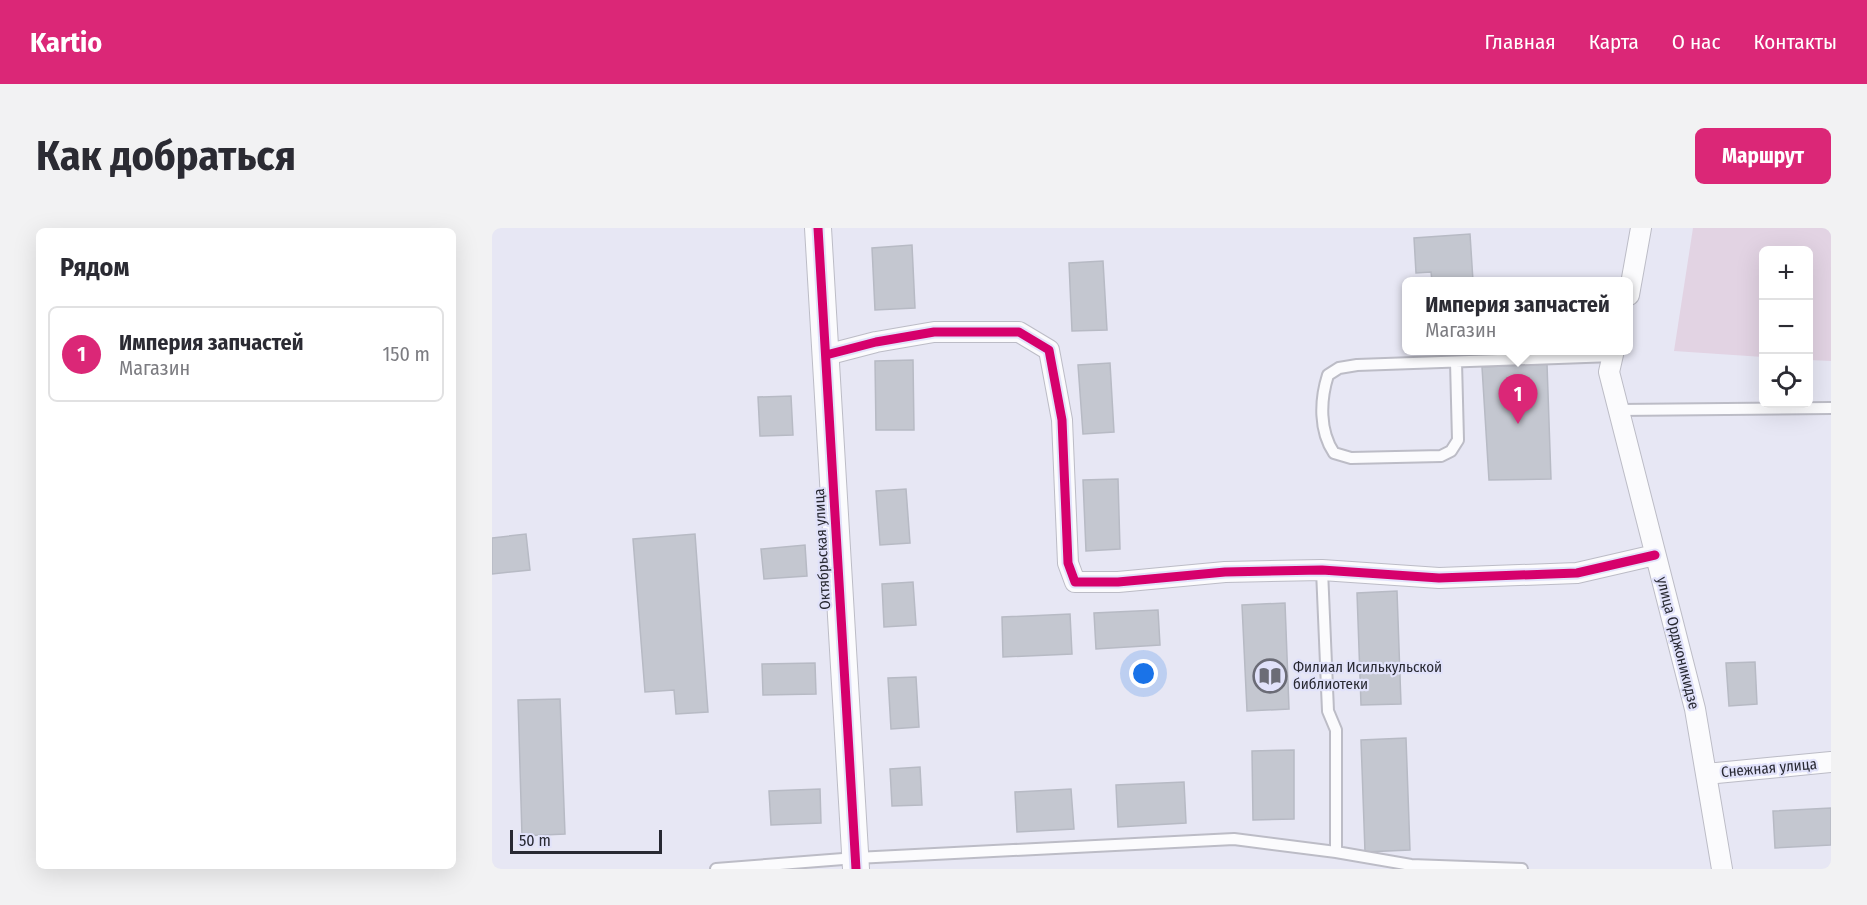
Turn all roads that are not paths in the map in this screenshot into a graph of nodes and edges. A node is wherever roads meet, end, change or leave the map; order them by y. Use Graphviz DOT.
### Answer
graph roads {
  1 [pos="818,228"];
  2 [pos="1641,228"];
  3 [pos="1632,277"];
  4 [pos="826,355"];
  5 [pos="1572,355"];
  6 [pos="1613,355"];
  7 [pos="1456,362"];
  8 [pos="1831,408"];
  9 [pos="1618,410"];
  10 [pos="1655,555"];
  11 [pos="1322,570"];
  12 [pos="1831,762"];
  13 [pos="1706,774"];
  14 [pos="1336,852"];
  15 [pos="856,863"];
  16 [pos="716,869"];
  17 [pos="1522,869"];
  18 [pos="1722,869"];
  1 -- 4 [label="street, Октябрьская улица"];
  2 -- 3 [label="street"];
  4 -- 11 [label="street"];
  4 -- 15 [label="street, Октябрьская улица"];
  5 -- 7 [label="lane"];
  6 -- 9 [label="street, улица Орджоникидзе"];
  7 -- 7 [label="lane"];
  8 -- 9 [label="lane"];
  9 -- 10 [label="street, улица Орджоникидзе"];
  10 -- 11 [label="street"];
  10 -- 13 [label="street, улица Орджоникидзе"];
  11 -- 14 [label="lane"];
  12 -- 13 [label="street, Снежная улица"];
  13 -- 18 [label="street, улица Орджоникидзе"];
  14 -- 15 [label="lane"];
  14 -- 17 [label="lane"];
  15 -- 16 [label="lane"];
}
